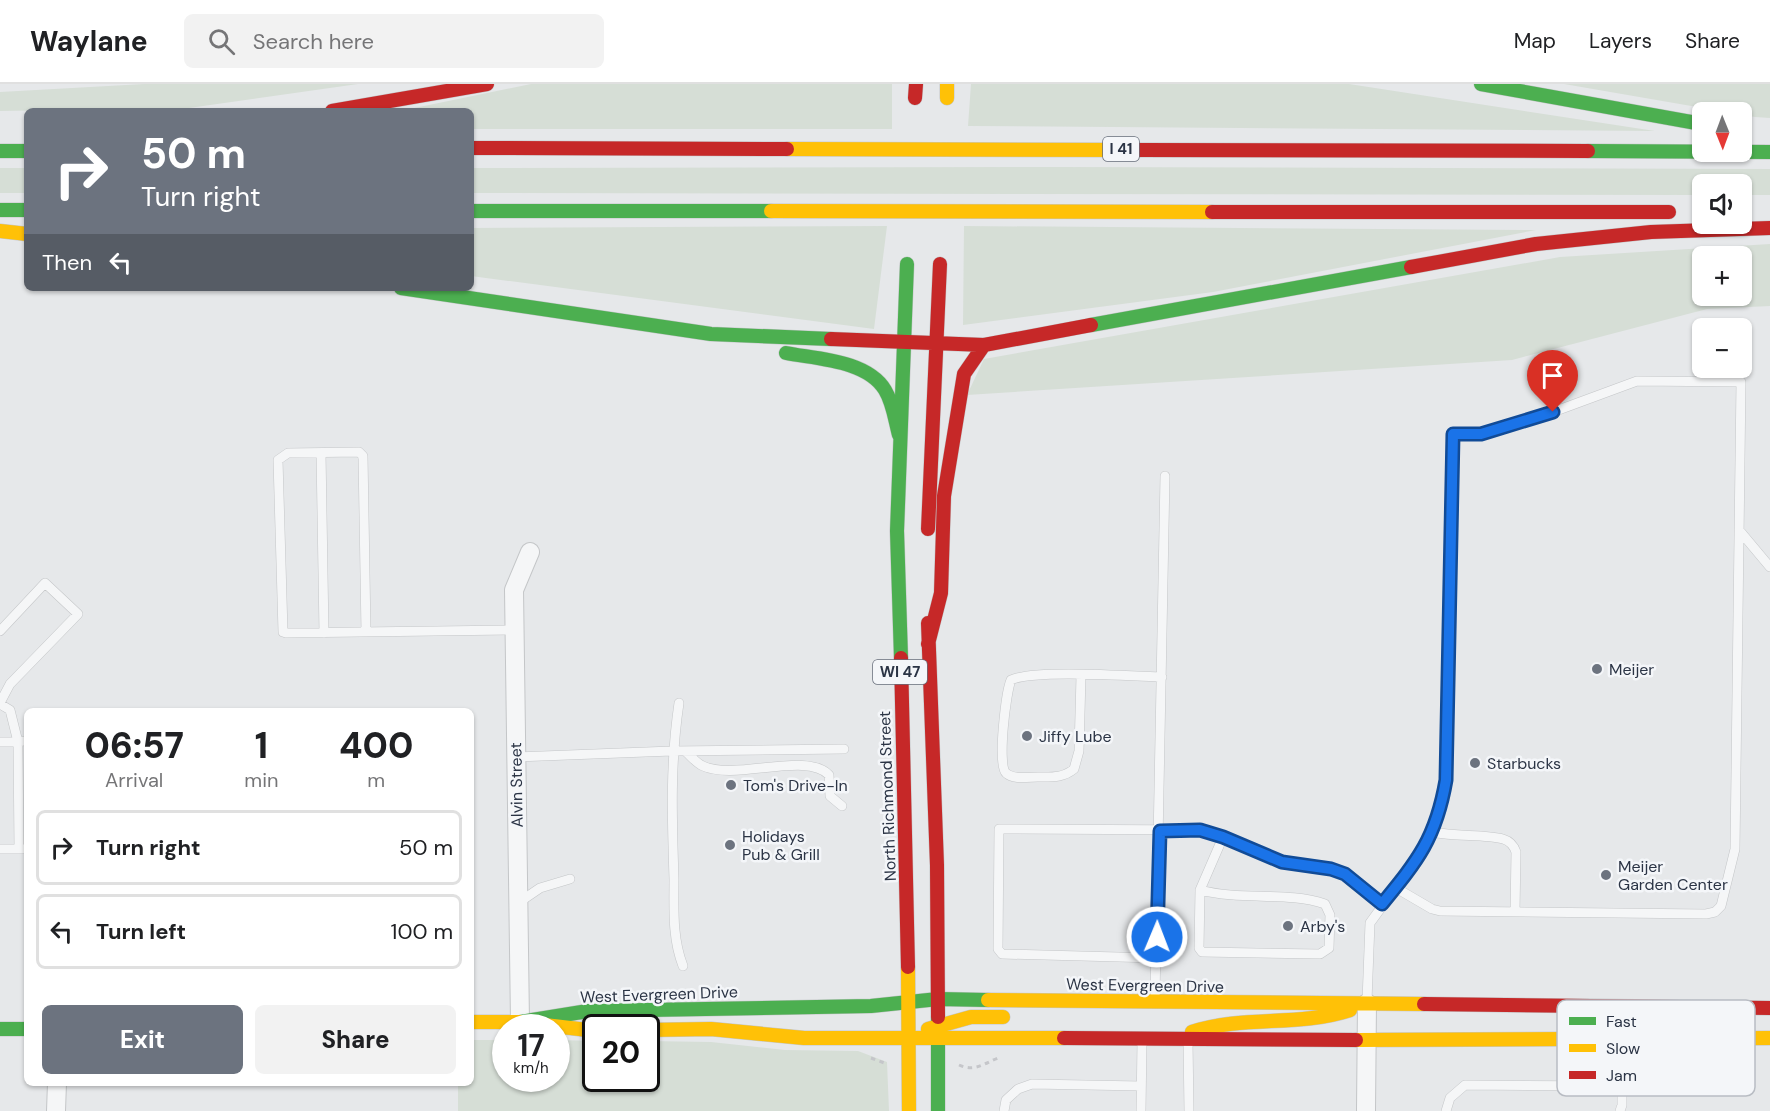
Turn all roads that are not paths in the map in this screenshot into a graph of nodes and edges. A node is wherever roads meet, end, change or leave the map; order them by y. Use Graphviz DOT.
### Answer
graph roads {
  1 [pos="487,84"];
  2 [pos="1481,84"];
  3 [pos="349,108"];
  4 [pos="1692,122"];
  5 [pos="474,148"];
  6 [pos="23,150"];
  7 [pos="0,151"];
  8 [pos="1770,152"];
  9 [pos="0,210"];
  10 [pos="24,210"];
  11 [pos="474,211"];
  12 [pos="1679,212"];
  13 [pos="1770,228"];
  14 [pos="0,231"];
  15 [pos="24,234"];
  16 [pos="908,264"];
  17 [pos="939,264"];
  18 [pos="421,291"];
  19 [pos="711,334"];
  20 [pos="903,342"];
  21 [pos="936,343"];
  22 [pos="984,345"];
  23 [pos="899,435"];
  24 [pos="321,453"];
  25 [pos="1165,476"];
  26 [pos="1739,530"];
  27 [pos="530,552"];
  28 [pos="1770,567"];
  29 [pos="515,630"];
  30 [pos="0,631"];
  31 [pos="366,632"];
  32 [pos="324,633"];
  33 [pos="928,644"];
  34 [pos="1081,676"];
  35 [pos="1162,677"];
  36 [pos="678,703"];
  37 [pos="0,704"];
  38 [pos="0,742"];
  39 [pos="22,742"];
  40 [pos="844,749"];
  41 [pos="672,751"];
  42 [pos="685,751"];
  43 [pos="516,757"];
  44 [pos="842,806"];
  45 [pos="1160,831"];
  46 [pos="1433,832"];
  47 [pos="1223,837"];
  48 [pos="0,849"];
  49 [pos="23,849"];
  50 [pos="570,879"];
  51 [pos="1396,888"];
  52 [pos="1200,890"];
  53 [pos="518,903"];
  54 [pos="1382,904"];
  55 [pos="1515,912"];
  56 [pos="1156,958"];
  57 [pos="682,966"];
  58 [pos="938,999"];
  59 [pos="1155,1001"];
  60 [pos="1216,1002"];
  61 [pos="1367,1003"];
  62 [pos="908,1006"];
  63 [pos="1549,1007"];
  64 [pos="1557,1007"];
  65 [pos="1755,1008"];
  66 [pos="1770,1008"];
  67 [pos="520,1014"];
  68 [pos="569,1014"];
  69 [pos="1170,1016"];
  70 [pos="1018,1017"];
  71 [pos="1515,1019"];
  72 [pos="474,1022"];
  73 [pos="492,1022"];
  74 [pos="1398,1026"];
  75 [pos="660,1027"];
  76 [pos="0,1029"];
  77 [pos="24,1029"];
  78 [pos="660,1030"];
  79 [pos="938,1031"];
  80 [pos="908,1038"];
  81 [pos="1557,1038"];
  82 [pos="1142,1039"];
  83 [pos="1174,1039"];
  84 [pos="1367,1039"];
  85 [pos="1188,1040"];
  86 [pos="57,1086"];
  87 [pos="1141,1086"];
  88 [pos="1557,1086"];
  89 [pos="1621,1096"];
  90 [pos="56,1111"];
  91 [pos="909,1111"];
  92 [pos="938,1111"];
  93 [pos="1004,1111"];
  94 [pos="1141,1111"];
  95 [pos="1189,1111"];
  96 [pos="1366,1111"];
  97 [pos="1446,1111"];
  98 [pos="1620,1111"];
  1 -- 3 [label="main road"];
  2 -- 4 [label="main road"];
  5 -- 8 [label="main road, I 41"];
  6 -- 7 [label="main road"];
  9 -- 10 [label="main road"];
  11 -- 12 [label="main road"];
  13 -- 22 [label="main road"];
  14 -- 15 [label="main road"];
  16 -- 20 [label="main road, North Richmond Street / WI 47"];
  17 -- 21 [label="main road, WI 47"];
  18 -- 19 [label="main road"];
  19 -- 20 [label="main road"];
  19 -- 23 [label="main road"];
  20 -- 21 [label="main road"];
  20 -- 23 [label="main road, North Richmond Street / WI 47"];
  21 -- 22 [label="main road"];
  21 -- 33 [label="main road, WI 47"];
  22 -- 33 [label="main road"];
  23 -- 62 [label="main road, North Richmond Street / WI 47"];
  24 -- 31 [label="lane"];
  24 -- 32 [label="lane"];
  24 -- 32 [label="lane"];
  25 -- 35 [label="lane"];
  26 -- 28 [label="lane"];
  26 -- 46 [label="lane"];
  26 -- 55 [label="lane"];
  27 -- 29 [label="street, Alvin Street"];
  29 -- 31 [label="lane"];
  29 -- 43 [label="street, Alvin Street"];
  30 -- 37 [label="lane"];
  31 -- 32 [label="lane"];
  33 -- 58 [label="main road, WI 47"];
  34 -- 34 [label="lane"];
  34 -- 35 [label="lane"];
  35 -- 45 [label="lane"];
  36 -- 41 [label="lane"];
  37 -- 39 [label="lane"];
  38 -- 39 [label="lane"];
  39 -- 49 [label="lane"];
  40 -- 42 [label="lane"];
  41 -- 42 [label="lane"];
  41 -- 43 [label="lane"];
  41 -- 57 [label="lane"];
  42 -- 44 [label="lane"];
  43 -- 53 [label="street, Alvin Street"];
  45 -- 47 [label="lane"];
  45 -- 56 [label="lane"];
  45 -- 56 [label="lane"];
  46 -- 51 [label="lane"];
  46 -- 55 [label="lane"];
  47 -- 52 [label="lane"];
  47 -- 54 [label="lane"];
  48 -- 49 [label="lane"];
  50 -- 53 [label="lane"];
  51 -- 54 [label="lane"];
  51 -- 55 [label="lane"];
  52 -- 52 [label="lane"];
  53 -- 67 [label="street, Alvin Street"];
  54 -- 61 [label="lane"];
  56 -- 59 [label="lane"];
  58 -- 59 [label="main road, West Evergreen Drive"];
  58 -- 62 [label="main road, West Evergreen Drive"];
  58 -- 79 [label="main road, WI 47"];
  59 -- 60 [label="main road, West Evergreen Drive"];
  60 -- 61 [label="main road, West Evergreen Drive"];
  60 -- 69 [label="main road"];
  61 -- 63 [label="main road, West Evergreen Drive"];
  61 -- 83 [label="main road"];
  61 -- 84 [label="street"];
  62 -- 68 [label="main road, West Evergreen Drive"];
  62 -- 75 [label="main road"];
  62 -- 80 [label="main road, North Richmond Street / WI 47"];
  63 -- 64 [label="main road, West Evergreen Drive"];
  63 -- 71 [label="main road"];
  65 -- 66 [label="main road, West Evergreen Drive"];
  70 -- 79 [label="main road"];
  72 -- 73 [label="main road, West Evergreen Drive"];
  74 -- 84 [label="main road"];
  76 -- 77 [label="main road"];
  78 -- 80 [label="main road"];
  79 -- 80 [label="main road"];
  79 -- 82 [label="main road"];
  79 -- 92 [label="main road, WI 47"];
  80 -- 91 [label="main road, North Richmond Street / WI 47"];
  81 -- 84 [label="main road"];
  82 -- 83 [label="main road"];
  82 -- 87 [label="lane"];
  83 -- 85 [label="main road"];
  84 -- 85 [label="main road"];
  84 -- 96 [label="street"];
  85 -- 95 [label="lane"];
  86 -- 90 [label="street"];
  87 -- 93 [label="lane"];
  87 -- 94 [label="lane"];
  88 -- 97 [label="lane"];
  89 -- 98 [label="lane"];
}
